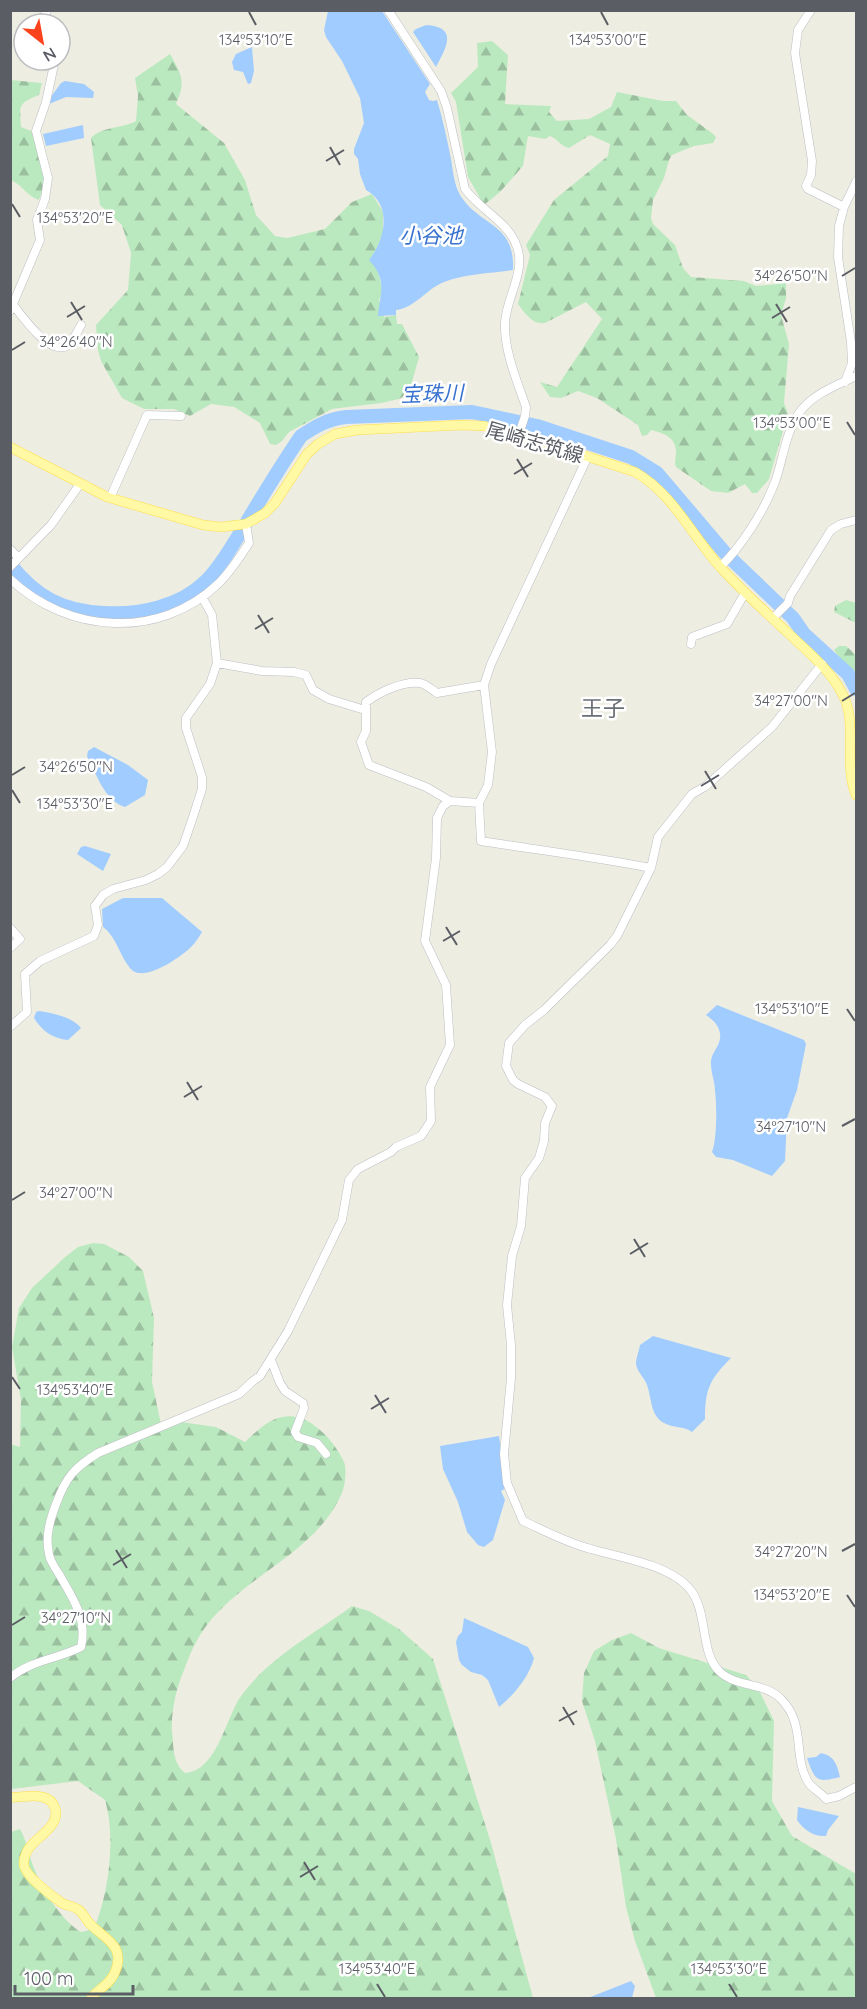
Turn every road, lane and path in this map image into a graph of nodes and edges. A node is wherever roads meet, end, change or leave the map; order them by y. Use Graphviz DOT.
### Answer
graph roads {
  1 [pos="388,10"];
  2 [pos="811,10"];
  3 [pos="52,72"];
  4 [pos="856,182"];
  5 [pos="844,207"];
  6 [pos="11,305"];
  7 [pos="81,325"];
  8 [pos="856,376"];
  9 [pos="844,382"];
  10 [pos="181,416"];
  11 [pos="520,432"];
  12 [pos="10,447"];
  13 [pos="588,456"];
  14 [pos="81,484"];
  15 [pos="110,498"];
  16 [pos="856,520"];
  17 [pos="243,528"];
  18 [pos="10,549"];
  19 [pos="18,559"];
  20 [pos="722,565"];
  21 [pos="10,567"];
  22 [pos="10,579"];
  23 [pos="745,592"];
  24 [pos="202,597"];
  25 [pos="775,615"];
  26 [pos="691,644"];
  27 [pos="217,663"];
  28 [pos="822,664"];
  29 [pos="484,685"];
  30 [pos="365,710"];
  31 [pos="856,795"];
  32 [pos="450,801"];
  33 [pos="479,803"];
  34 [pos="651,868"];
  35 [pos="10,928"];
  36 [pos="10,948"];
  37 [pos="10,1027"];
  38 [pos="271,1360"];
  39 [pos="326,1454"];
  40 [pos="10,1678"];
  41 [pos="856,1787"];
  42 [pos="10,1797"];
  43 [pos="90,1998"];
  1 -- 11 [label="street"];
  2 -- 5 [label="street"];
  3 -- 6 [label="street"];
  4 -- 5 [label="street"];
  5 -- 9 [label="street"];
  6 -- 7 [label="street"];
  8 -- 9 [label="street"];
  9 -- 20 [label="street"];
  10 -- 15 [label="street"];
  11 -- 13 [label="main road, 尾崎志筑線"];
  11 -- 17 [label="main road, 尾崎志筑線"];
  12 -- 14 [label="main road"];
  13 -- 20 [label="main road, 尾崎志筑線"];
  13 -- 29 [label="street"];
  14 -- 15 [label="main road"];
  14 -- 19 [label="street"];
  15 -- 17 [label="main road"];
  16 -- 25 [label="street"];
  17 -- 24 [label="street"];
  18 -- 19 [label="street"];
  19 -- 21 [label="street"];
  20 -- 23 [label="main road, 尾崎志筑線"];
  22 -- 24 [label="street"];
  23 -- 25 [label="main road, 尾崎志筑線"];
  23 -- 26 [label="street"];
  24 -- 27 [label="street"];
  25 -- 28 [label="main road, 尾崎志筑線"];
  27 -- 30 [label="street"];
  27 -- 37 [label="street"];
  28 -- 31 [label="main road, 尾崎志筑線"];
  28 -- 34 [label="street"];
  29 -- 30 [label="street"];
  29 -- 33 [label="street"];
  30 -- 32 [label="street"];
  32 -- 33 [label="street"];
  32 -- 38 [label="street"];
  33 -- 34 [label="street"];
  34 -- 41 [label="street"];
  35 -- 36 [label="street"];
  38 -- 39 [label="street"];
  38 -- 40 [label="street"];
  42 -- 43 [label="main road"];
}
